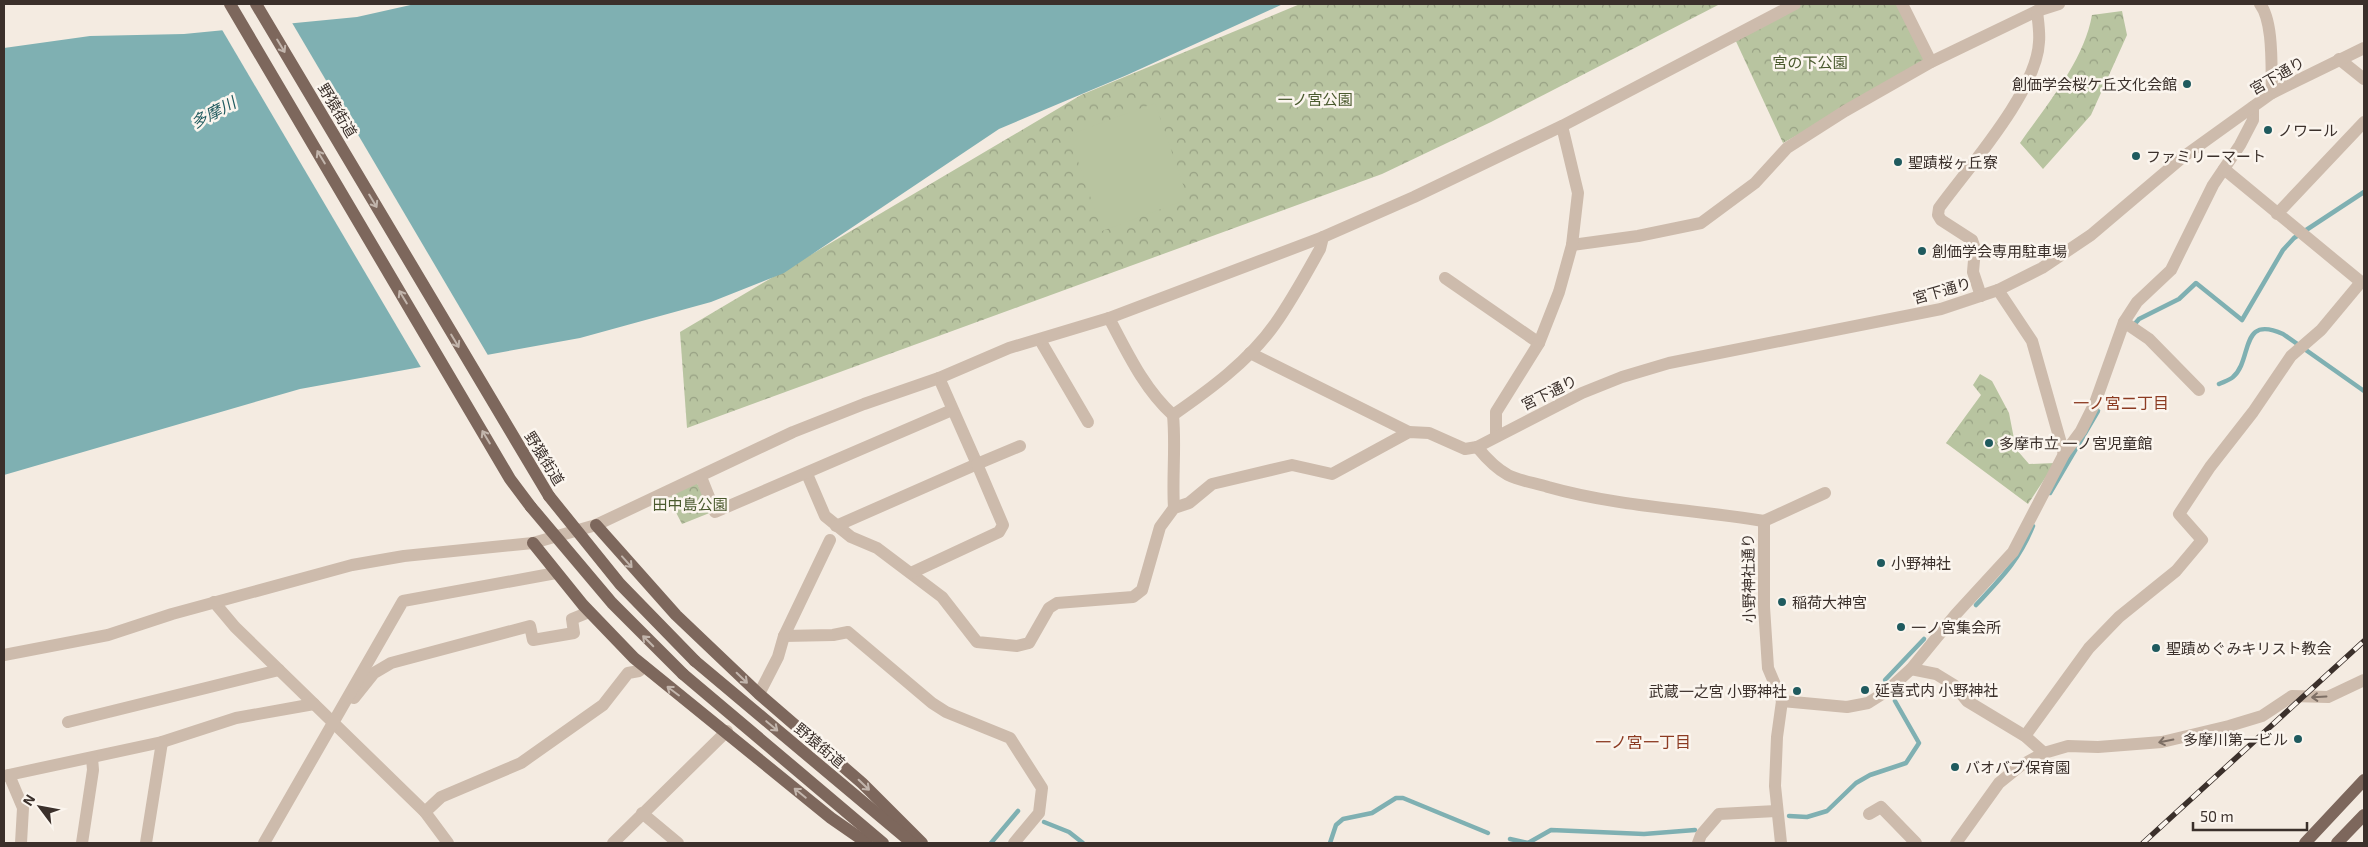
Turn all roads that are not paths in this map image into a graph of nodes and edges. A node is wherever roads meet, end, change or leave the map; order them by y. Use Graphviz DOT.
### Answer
graph roads {
  1 [pos="230,4"];
  2 [pos="256,4"];
  3 [pos="1794,4"];
  4 [pos="1902,4"];
  5 [pos="2059,4"];
  6 [pos="2260,4"];
  7 [pos="2037,11"];
  8 [pos="2364,48"];
  9 [pos="2338,59"];
  10 [pos="1931,62"];
  11 [pos="2364,79"];
  12 [pos="2272,93"];
  13 [pos="2253,107"];
  14 [pos="2364,122"];
  15 [pos="1562,126"];
  16 [pos="2224,169"];
  17 [pos="2277,214"];
  18 [pos="1323,237"];
  19 [pos="1572,245"];
  20 [pos="1445,278"];
  21 [pos="2363,283"];
  22 [pos="1998,290"];
  23 [pos="1981,296"];
  24 [pos="1109,318"];
  25 [pos="2130,325"];
  26 [pos="1040,340"];
  27 [pos="1539,343"];
  28 [pos="1250,353"];
  29 [pos="939,378"];
  30 [pos="2199,390"];
  31 [pos="952,410"];
  32 [pos="1173,415"];
  33 [pos="1088,422"];
  34 [pos="1409,432"];
  35 [pos="1496,436"];
  36 [pos="1020,446"];
  37 [pos="1476,447"];
  38 [pos="2064,454"];
  39 [pos="977,464"];
  40 [pos="807,474"];
  41 [pos="701,478"];
  42 [pos="1825,493"];
  43 [pos="1174,508"];
  44 [pos="1764,521"];
  45 [pos="596,525"];
  46 [pos="836,526"];
  47 [pos="830,540"];
  48 [pos="533,543"];
  49 [pos="556,573"];
  50 [pos="911,573"];
  51 [pos="214,602"];
  52 [pos="589,612"];
  53 [pos="784,636"];
  54 [pos="4,655"];
  55 [pos="644,666"];
  56 [pos="1911,669"];
  57 [pos="279,670"];
  58 [pos="2364,680"];
  59 [pos="759,694"];
  60 [pos="1782,701"];
  61 [pos="314,704"];
  62 [pos="68,722"];
  63 [pos="333,723"];
  64 [pos="727,731"];
  65 [pos="2025,736"];
  66 [pos="162,742"];
  67 [pos="2044,753"];
  68 [pos="92,758"];
  69 [pos="6,776"];
  70 [pos="2364,780"];
  71 [pos="1776,811"];
  72 [pos="425,812"];
  73 [pos="642,813"];
  74 [pos="1869,814"];
  75 [pos="2364,815"];
  76 [pos="21,843"];
  77 [pos="82,843"];
  78 [pos="146,843"];
  79 [pos="264,843"];
  80 [pos="448,843"];
  81 [pos="613,843"];
  82 [pos="678,843"];
  83 [pos="867,843"];
  84 [pos="883,843"];
  85 [pos="912,843"];
  86 [pos="922,843"];
  87 [pos="1014,843"];
  88 [pos="1698,843"];
  89 [pos="1781,843"];
  90 [pos="1916,843"];
  91 [pos="1956,843"];
  92 [pos="2305,843"];
  93 [pos="2337,843"];
  84 -- 1 [label="main road, one-way, bridge"];
  2 -- 85 [label="main road, 野猿街道, one-way, bridge"];
  3 -- 15 [label="street"];
  4 -- 10 [label="street"];
  5 -- 7 [label="street"];
  6 -- 12 [label="street"];
  7 -- 10 [label="street"];
  7 -- 23 [label="street"];
  8 -- 9 [label="street, 宮下通り"];
  9 -- 11 [label="street"];
  9 -- 12 [label="street, 宮下通り"];
  10 -- 19 [label="street"];
  12 -- 13 [label="street, 宮下通り"];
  13 -- 16 [label="street"];
  13 -- 22 [label="street, 宮下通り"];
  14 -- 17 [label="street"];
  15 -- 18 [label="street"];
  15 -- 19 [label="street"];
  16 -- 17 [label="street"];
  16 -- 25 [label="street"];
  17 -- 21 [label="street"];
  18 -- 24 [label="street"];
  18 -- 28 [label="street"];
  19 -- 27 [label="street"];
  20 -- 27 [label="street"];
  21 -- 65 [label="street"];
  22 -- 23 [label="street, 宮下通り"];
  22 -- 38 [label="street"];
  23 -- 35 [label="street, 宮下通り"];
  24 -- 26 [label="street"];
  24 -- 32 [label="street"];
  25 -- 30 [label="street"];
  25 -- 38 [label="street"];
  26 -- 29 [label="street"];
  26 -- 33 [label="street"];
  27 -- 35 [label="street"];
  28 -- 32 [label="street"];
  28 -- 34 [label="street"];
  29 -- 31 [label="street"];
  29 -- 41 [label="street"];
  31 -- 39 [label="street"];
  31 -- 40 [label="street"];
  32 -- 43 [label="street"];
  34 -- 37 [label="street"];
  34 -- 43 [label="street"];
  35 -- 37 [label="street, 宮下通り"];
  36 -- 39 [label="street"];
  37 -- 44 [label="street, 小野神社通り"];
  38 -- 56 [label="street"];
  39 -- 46 [label="street"];
  39 -- 50 [label="street"];
  40 -- 41 [label="street"];
  40 -- 46 [label="street"];
  41 -- 45 [label="street"];
  42 -- 44 [label="street"];
  43 -- 50 [label="street"];
  44 -- 60 [label="street, 小野神社通り"];
  45 -- 48 [label="street"];
  45 -- 59 [label="main road, one-way"];
  46 -- 50 [label="street"];
  47 -- 53 [label="street"];
  48 -- 49 [label="main road"];
  48 -- 51 [label="street"];
  49 -- 52 [label="main road"];
  49 -- 63 [label="street"];
  51 -- 54 [label="street"];
  51 -- 57 [label="street"];
  52 -- 55 [label="main road"];
  52 -- 63 [label="street"];
  53 -- 59 [label="street"];
  53 -- 87 [label="street"];
  64 -- 55 [label="main road, one-way"];
  55 -- 72 [label="street"];
  56 -- 60 [label="street"];
  56 -- 65 [label="street"];
  57 -- 61 [label="street"];
  57 -- 62 [label="street"];
  58 -- 67 [label="street, one-way"];
  59 -- 86 [label="main road, one-way"];
  60 -- 71 [label="street"];
  61 -- 63 [label="street"];
  61 -- 66 [label="street"];
  63 -- 72 [label="street"];
  63 -- 79 [label="street"];
  64 -- 73 [label="street"];
  83 -- 64 [label="main road, one-way"];
  65 -- 67 [label="street"];
  66 -- 68 [label="street"];
  66 -- 78 [label="street"];
  67 -- 91 [label="street"];
  68 -- 69 [label="street"];
  68 -- 77 [label="street"];
  69 -- 76 [label="street"];
  70 -- 92 [label="main road"];
  71 -- 88 [label="street"];
  71 -- 89 [label="street"];
  72 -- 80 [label="street"];
  73 -- 81 [label="street"];
  73 -- 82 [label="street"];
  74 -- 90 [label="street"];
  75 -- 93 [label="main road"];
}
